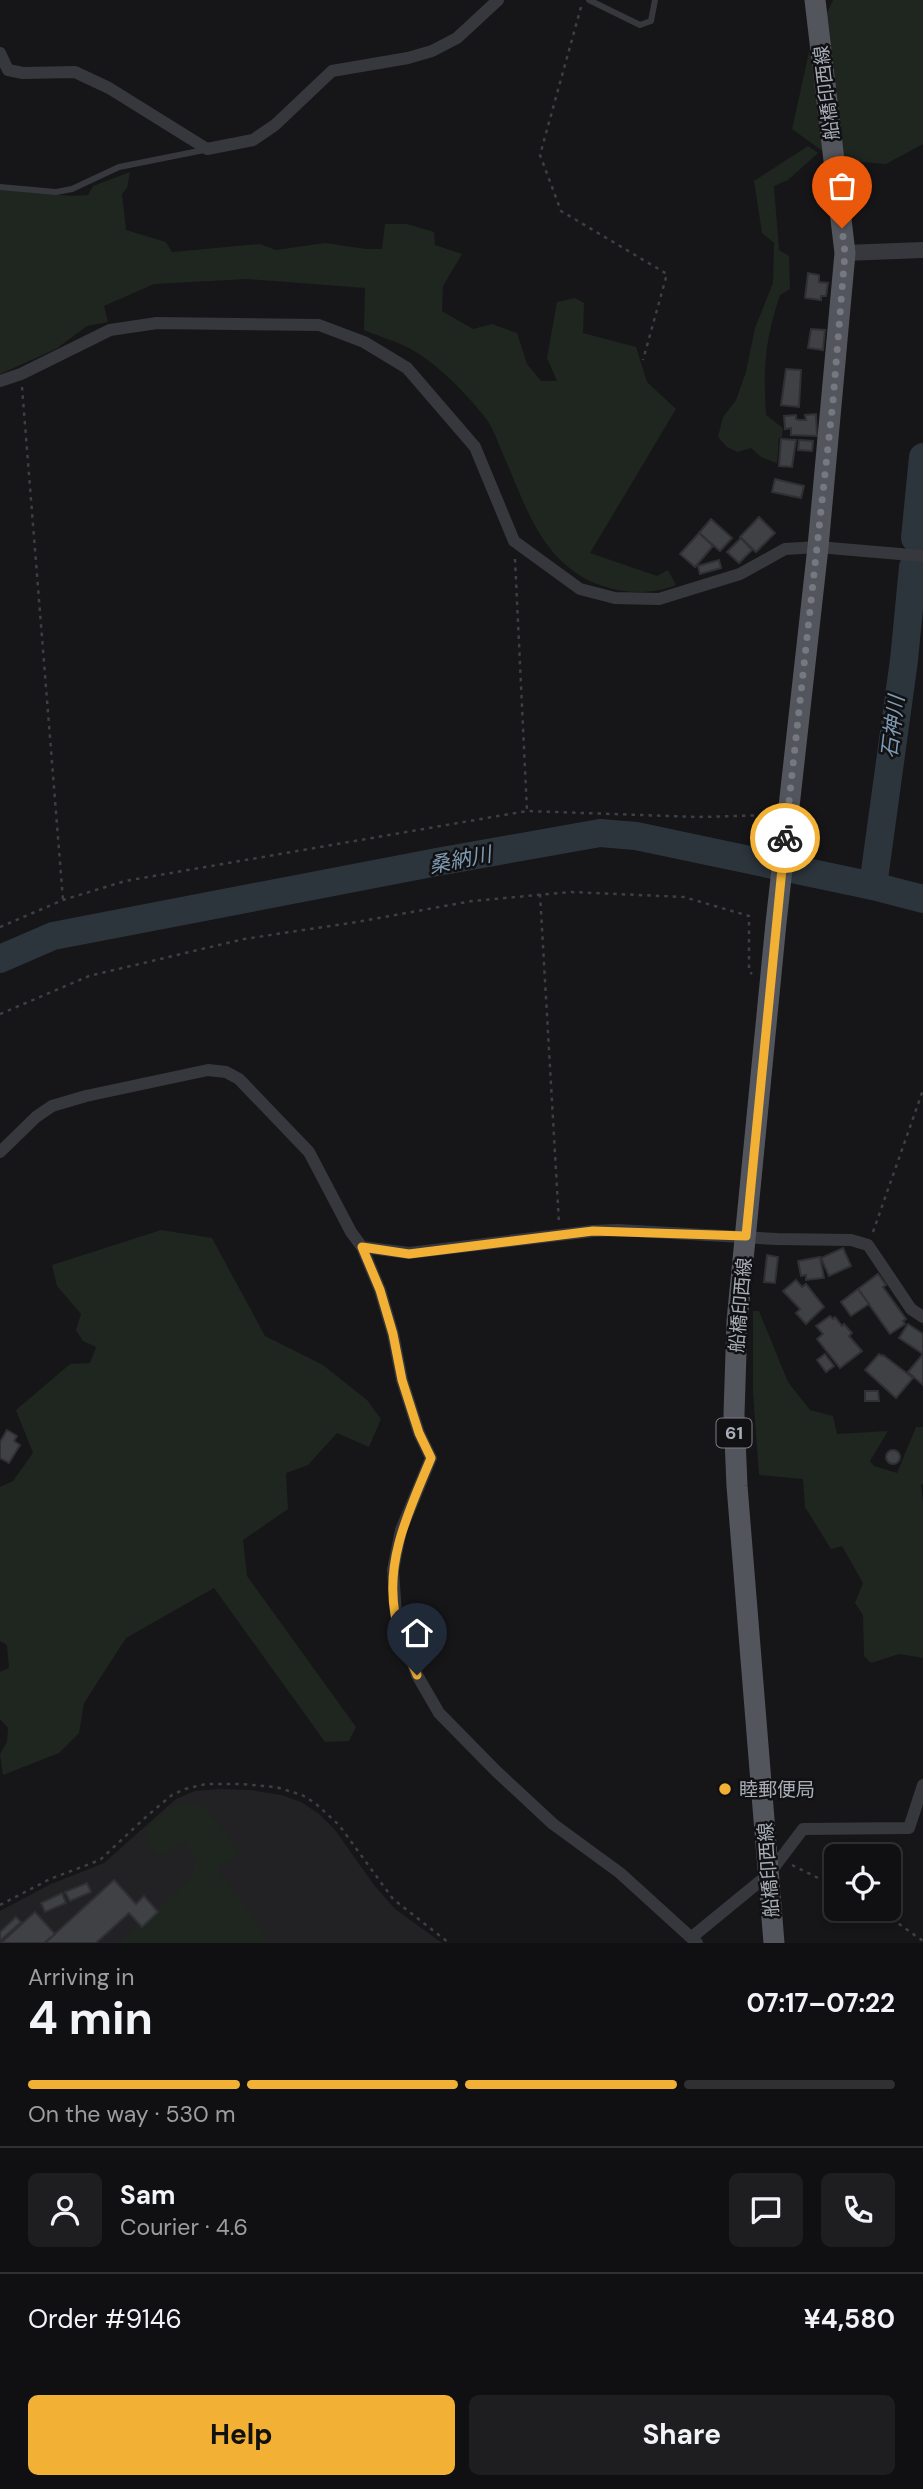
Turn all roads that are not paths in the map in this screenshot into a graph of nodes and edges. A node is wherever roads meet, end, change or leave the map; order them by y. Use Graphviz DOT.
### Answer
graph roads {
  1 [pos="498,0"];
  2 [pos="589,0"];
  3 [pos="655,0"];
  4 [pos="815,0"];
  5 [pos="0,53"];
  6 [pos="206,149"];
  7 [pos="0,187"];
  8 [pos="923,250"];
  9 [pos="845,253"];
  10 [pos="0,381"];
  11 [pos="818,547"];
  12 [pos="923,556"];
  13 [pos="0,1152"];
  14 [pos="746,1236"];
  15 [pos="362,1247"];
  16 [pos="923,1317"];
  17 [pos="923,1785"];
  18 [pos="769,1874"];
  19 [pos="695,1940"];
  20 [pos="774,1943"];
  1 -- 6 [label="street"];
  2 -- 3 [label="lane"];
  4 -- 9 [label="main road, 船橋印西線 / 61"];
  5 -- 6 [label="street"];
  6 -- 7 [label="lane"];
  8 -- 9 [label="street"];
  9 -- 11 [label="main road, 船橋印西線 / 61"];
  10 -- 11 [label="street"];
  11 -- 12 [label="street"];
  11 -- 14 [label="main road, 船橋印西線 / 61"];
  13 -- 15 [label="street"];
  14 -- 15 [label="street"];
  14 -- 16 [label="street"];
  14 -- 18 [label="main road, 船橋印西線 / 61"];
  15 -- 19 [label="street"];
  17 -- 18 [label="street"];
  18 -- 19 [label="street"];
  18 -- 20 [label="main road, 船橋印西線 / 61"];
}
